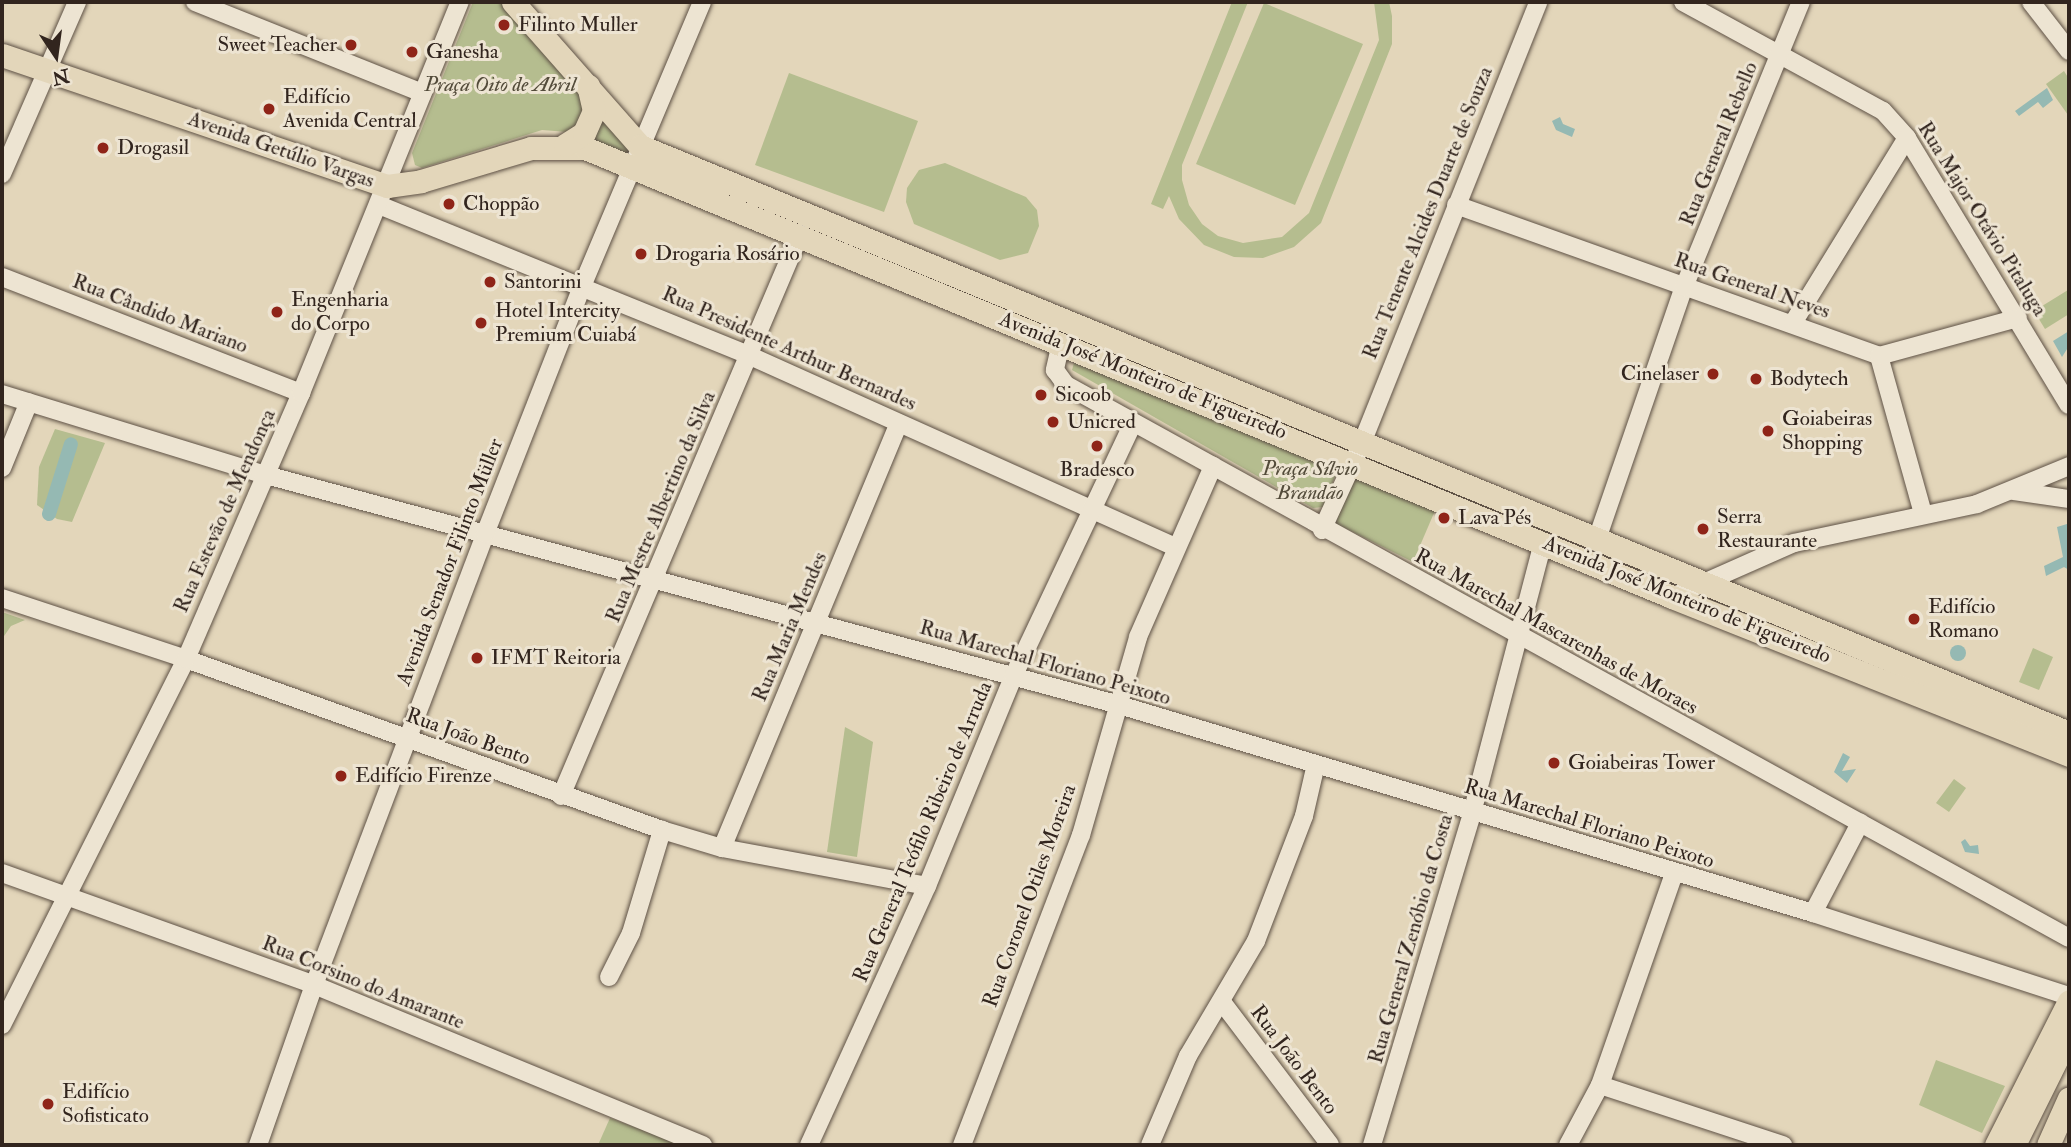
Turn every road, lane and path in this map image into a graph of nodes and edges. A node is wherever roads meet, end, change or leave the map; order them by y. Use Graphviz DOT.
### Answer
graph roads {
  1 [pos="77,2"];
  2 [pos="195,2"];
  3 [pos="460,2"];
  4 [pos="513,2"];
  5 [pos="702,2"];
  6 [pos="1538,2"];
  7 [pos="1683,2"];
  8 [pos="1801,2"];
  9 [pos="2031,2"];
  10 [pos="2069,51"];
  11 [pos="2,55"];
  12 [pos="1780,55"];
  13 [pos="49,71"];
  14 [pos="587,85"];
  15 [pos="422,93"];
  16 [pos="1907,138"];
  17 [pos="565,145"];
  18 [pos="636,156"];
  19 [pos="2,174"];
  20 [pos="383,195"];
  21 [pos="1456,205"];
  22 [pos="800,234"];
  23 [pos="2,277"];
  24 [pos="583,284"];
  25 [pos="1684,287"];
  26 [pos="2018,318"];
  27 [pos="1793,323"];
  28 [pos="1061,343"];
  29 [pos="748,355"];
  30 [pos="1879,356"];
  31 [pos="301,393"];
  32 [pos="2,394"];
  33 [pos="29,402"];
  34 [pos="2069,405"];
  35 [pos="899,423"];
  36 [pos="1133,423"];
  37 [pos="1358,452"];
  38 [pos="2069,466"];
  39 [pos="1213,467"];
  40 [pos="2,468"];
  41 [pos="266,475"];
  42 [pos="2014,491"];
  43 [pos="2069,499"];
  44 [pos="1091,509"];
  45 [pos="1923,514"];
  46 [pos="1322,530"];
  47 [pos="485,534"];
  48 [pos="1596,541"];
  49 [pos="1543,542"];
  50 [pos="1176,547"];
  51 [pos="657,579"];
  52 [pos="1701,583"];
  53 [pos="1672,597"];
  54 [pos="2,598"];
  55 [pos="816,624"];
  56 [pos="1517,637"];
  57 [pos="186,659"];
  58 [pos="1013,677"];
  59 [pos="1116,704"];
  60 [pos="2069,733"];
  61 [pos="406,738"];
  62 [pos="2069,755"];
  63 [pos="1316,764"];
  64 [pos="561,796"];
  65 [pos="1472,813"];
  66 [pos="1860,823"];
  67 [pos="662,830"];
  68 [pos="722,848"];
  69 [pos="2,873"];
  70 [pos="1674,874"];
  71 [pos="927,886"];
  72 [pos="67,898"];
  73 [pos="1813,913"];
  74 [pos="2069,938"];
  75 [pos="609,978"];
  76 [pos="314,985"];
  77 [pos="2069,999"];
  78 [pos="1222,1002"];
  79 [pos="2,1025"];
  80 [pos="2069,1032"];
  81 [pos="2069,1066"];
  82 [pos="1600,1085"];
  83 [pos="2069,1098"];
  84 [pos="1770,1143"];
  85 [pos="258,1145"];
  86 [pos="703,1145"];
  87 [pos="809,1145"];
  88 [pos="962,1145"];
  89 [pos="1150,1145"];
  90 [pos="1330,1145"];
  91 [pos="1372,1145"];
  92 [pos="1568,1145"];
  93 [pos="1996,1145"];
  94 [pos="2013,1145"];
  95 [pos="2028,1145"];
  96 [pos="2048,1145"];
  1 -- 13 [label="street"];
  2 -- 15 [label="street"];
  3 -- 15 [label="street, Rua Estevão de Mendonça"];
  4 -- 14 [label="main road"];
  5 -- 18 [label="street, Avenida Senador Filinto Müller"];
  6 -- 21 [label="street, Rua Tenente Alcides Duarte de Souza"];
  7 -- 12 [label="street, Rua Major Otávio Pitaluga"];
  8 -- 12 [label="street, Rua General Rebello"];
  9 -- 10 [label="street"];
  11 -- 13 [label="main road, Avenida Getúlio Vargas"];
  12 -- 16 [label="street, Rua Major Otávio Pitaluga"];
  12 -- 25 [label="street, Rua General Rebello"];
  13 -- 19 [label="street"];
  13 -- 20 [label="main road, Avenida Getúlio Vargas"];
  14 -- 17 [label="main road"];
  14 -- 18 [label="main road"];
  15 -- 20 [label="street, Rua Estevão de Mendonça"];
  16 -- 26 [label="street, Rua Major Otávio Pitaluga"];
  16 -- 27 [label="street"];
  17 -- 18 [label="main road, Avenida José Monteiro de Figueiredo"];
  17 -- 20 [label="main road, Avenida Getúlio Vargas"];
  18 -- 22 [label="main road, Avenida José Monteiro de Figueiredo"];
  18 -- 24 [label="street, Avenida Senador Filinto Müller"];
  18 -- 37 [label="main road, Avenida José Monteiro de Figueiredo"];
  20 -- 24 [label="street, Rua Presidente Arthur Bernardes"];
  20 -- 31 [label="street, Rua Estevão de Mendonça"];
  21 -- 25 [label="street, Rua General Neves"];
  21 -- 37 [label="street, Rua Tenente Alcides Duarte de Souza"];
  22 -- 28 [label="main road, Avenida José Monteiro de Figueiredo"];
  22 -- 29 [label="street, Rua Mestre Albertino da Silva"];
  23 -- 31 [label="street, Rua Cândido Mariano"];
  24 -- 29 [label="street, Rua Presidente Arthur Bernardes"];
  24 -- 47 [label="street, Avenida Senador Filinto Müller"];
  25 -- 27 [label="street, Rua General Neves"];
  25 -- 48 [label="street, Rua General Rebello"];
  26 -- 30 [label="street"];
  26 -- 34 [label="street, Rua Major Otávio Pitaluga"];
  27 -- 30 [label="street, Rua General Neves"];
  28 -- 36 [label="street, Rua Marechal Mascarenhas de Moraes"];
  28 -- 37 [label="main road, Avenida José Monteiro de Figueiredo"];
  29 -- 35 [label="street, Rua Presidente Arthur Bernardes"];
  29 -- 51 [label="street, Rua Mestre Albertino da Silva"];
  30 -- 45 [label="street"];
  31 -- 41 [label="street, Rua Estevão de Mendonça"];
  32 -- 33 [label="street, Rua Marechal Floriano Peixoto"];
  33 -- 40 [label="street"];
  33 -- 41 [label="street, Rua Marechal Floriano Peixoto"];
  35 -- 44 [label="street, Rua Presidente Arthur Bernardes"];
  35 -- 55 [label="street, Rua Maria Mendes"];
  36 -- 39 [label="street, Rua Marechal Mascarenhas de Moraes"];
  36 -- 44 [label="street, Rua General Teófilo Ribeiro de Arruda"];
  37 -- 46 [label="street, Rua Tenente Alcides Duarte de Souza"];
  37 -- 48 [label="main road"];
  37 -- 49 [label="main road, Avenida José Monteiro de Figueiredo"];
  38 -- 42 [label="street"];
  39 -- 46 [label="street, Rua Marechal Mascarenhas de Moraes"];
  39 -- 50 [label="street, Rua Coronel Otiles Moreira"];
  41 -- 47 [label="street, Rua Marechal Floriano Peixoto"];
  41 -- 57 [label="street, Rua Estevão de Mendonça"];
  42 -- 43 [label="street"];
  42 -- 45 [label="street"];
  44 -- 50 [label="street, Rua Presidente Arthur Bernardes"];
  44 -- 58 [label="street, Rua General Teófilo Ribeiro de Arruda"];
  45 -- 52 [label="street"];
  46 -- 56 [label="street, Rua Marechal Mascarenhas de Moraes"];
  47 -- 51 [label="street, Rua Marechal Floriano Peixoto"];
  47 -- 61 [label="street, Avenida Senador Filinto Müller"];
  48 -- 52 [label="main road"];
  49 -- 53 [label="main road, Avenida José Monteiro de Figueiredo"];
  49 -- 56 [label="street, Rua General Zenóbio da Costa"];
  50 -- 59 [label="street, Rua Coronel Otiles Moreira"];
  51 -- 55 [label="street, Rua Marechal Floriano Peixoto"];
  51 -- 64 [label="street, Rua Mestre Albertino da Silva"];
  52 -- 53 [label="street"];
  52 -- 60 [label="main road"];
  53 -- 62 [label="main road, Avenida José Monteiro de Figueiredo"];
  54 -- 57 [label="street, Rua João Bento"];
  55 -- 58 [label="street, Rua Marechal Floriano Peixoto"];
  55 -- 68 [label="street, Rua Maria Mendes"];
  56 -- 65 [label="street, Rua General Zenóbio da Costa"];
  56 -- 66 [label="street, Rua Marechal Mascarenhas de Moraes"];
  57 -- 61 [label="street, Rua João Bento"];
  57 -- 72 [label="street, Rua Estevão de Mendonça"];
  58 -- 59 [label="street, Rua Marechal Floriano Peixoto"];
  58 -- 71 [label="street, Rua General Teófilo Ribeiro de Arruda"];
  59 -- 63 [label="street, Rua Marechal Floriano Peixoto"];
  59 -- 88 [label="street, Rua Coronel Otiles Moreira"];
  61 -- 64 [label="street, Rua João Bento"];
  61 -- 76 [label="street, Avenida Senador Filinto Müller"];
  63 -- 65 [label="street, Rua Marechal Floriano Peixoto"];
  63 -- 78 [label="street"];
  64 -- 67 [label="street, Rua João Bento"];
  65 -- 70 [label="street, Rua Marechal Floriano Peixoto"];
  65 -- 91 [label="street, Rua General Zenóbio da Costa"];
  66 -- 73 [label="street"];
  66 -- 74 [label="street, Rua Marechal Mascarenhas de Moraes"];
  67 -- 68 [label="street, Rua João Bento"];
  67 -- 75 [label="street"];
  68 -- 71 [label="street, Rua João Bento"];
  69 -- 72 [label="street, Rua Corsino do Amarante"];
  70 -- 73 [label="street, Rua Marechal Floriano Peixoto"];
  70 -- 82 [label="street"];
  71 -- 87 [label="street, Rua General Teófilo Ribeiro de Arruda"];
  72 -- 76 [label="street, Rua Corsino do Amarante"];
  72 -- 79 [label="street, Rua Estevão de Mendonça"];
  73 -- 77 [label="street, Rua Marechal Floriano Peixoto"];
  76 -- 85 [label="street, Avenida Senador Filinto Müller"];
  76 -- 86 [label="street, Rua Corsino do Amarante"];
  77 -- 93 [label="main road"];
  78 -- 89 [label="street"];
  78 -- 90 [label="street, Rua João Bento"];
  80 -- 94 [label="highway"];
  81 -- 95 [label="highway"];
  82 -- 84 [label="street"];
  82 -- 92 [label="street"];
  83 -- 96 [label="main road"];
}
